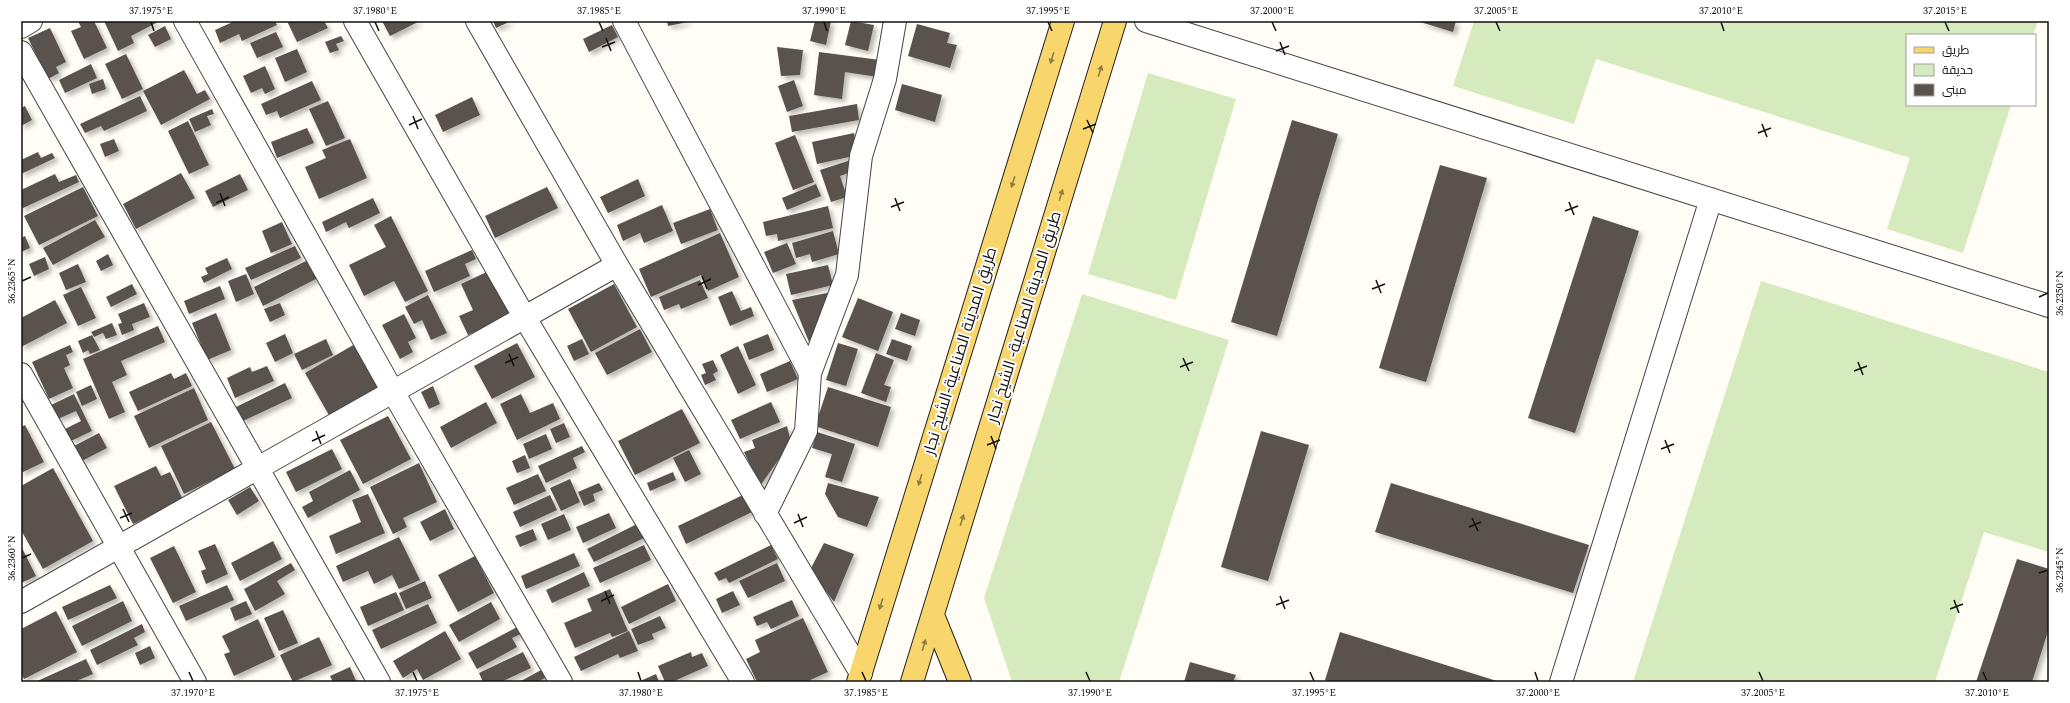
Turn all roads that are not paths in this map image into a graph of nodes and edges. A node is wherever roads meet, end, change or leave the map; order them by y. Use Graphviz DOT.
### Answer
graph roads {
  1 [pos="31,21"];
  2 [pos="185,21"];
  3 [pos="355,21"];
  4 [pos="478,21"];
  5 [pos="624,21"];
  6 [pos="895,21"];
  7 [pos="1063,21"];
  8 [pos="1115,21"];
  9 [pos="1146,21"];
  10 [pos="21,27"];
  11 [pos="21,52"];
  12 [pos="1711,199"];
  13 [pos="617,265"];
  14 [pos="2049,306"];
  15 [pos="524,318"];
  16 [pos="810,373"];
  17 [pos="21,374"];
  18 [pos="393,392"];
  19 [pos="257,469"];
  20 [pos="765,514"];
  21 [pos="119,547"];
  22 [pos="21,602"];
  23 [pos="933,615"];
  24 [pos="859,678"];
  25 [pos="195,682"];
  26 [pos="379,682"];
  27 [pos="561,682"];
  28 [pos="743,682"];
  29 [pos="912,682"];
  30 [pos="960,682"];
  31 [pos="1561,682"];
  1 -- 10 [label="street"];
  2 -- 18 [label="street"];
  3 -- 15 [label="street"];
  4 -- 13 [label="street"];
  5 -- 16 [label="street"];
  6 -- 16 [label="street"];
  7 -- 24 [label="main road, طريق المدينة الصناعية-الشيخ نجار, one-way"];
  23 -- 8 [label="main road, طريق المدينة الصناعية- الشيخ نجار, one-way"];
  9 -- 12 [label="street"];
  11 -- 19 [label="street"];
  12 -- 14 [label="street"];
  12 -- 31 [label="street"];
  13 -- 15 [label="street"];
  13 -- 20 [label="street"];
  15 -- 18 [label="street"];
  15 -- 28 [label="street"];
  16 -- 20 [label="street"];
  17 -- 21 [label="street"];
  18 -- 19 [label="street"];
  18 -- 27 [label="street"];
  19 -- 21 [label="street"];
  19 -- 26 [label="street"];
  20 -- 24 [label="street"];
  21 -- 22 [label="street"];
  21 -- 25 [label="street"];
  29 -- 23 [label="main road, طريق المدينة الصناعية- الشيخ نجار, one-way"];
  23 -- 30 [label="main road"];
}
